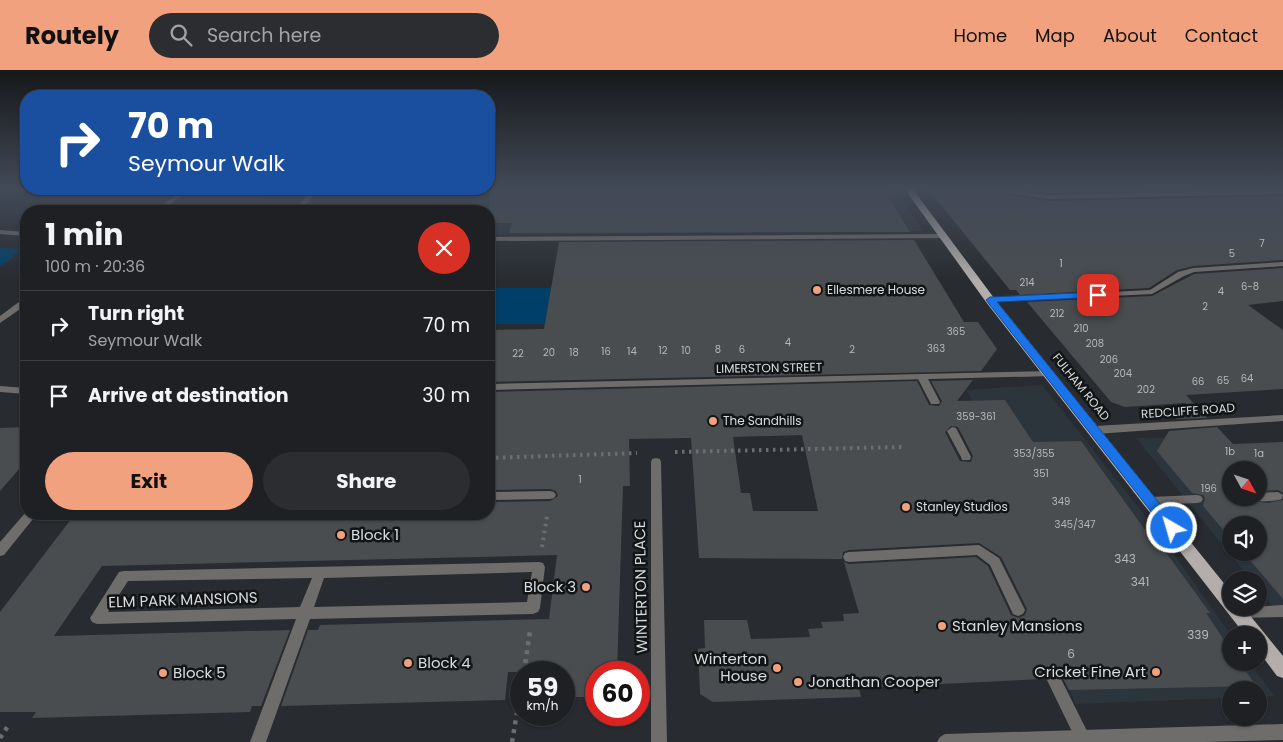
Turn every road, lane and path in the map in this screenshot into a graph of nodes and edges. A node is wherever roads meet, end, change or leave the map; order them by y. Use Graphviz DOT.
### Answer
graph roads {
  1 [pos="931,219"];
  2 [pos="0,232"];
  3 [pos="20,234"];
  4 [pos="943,236"];
  5 [pos="495,239"];
  6 [pos="1283,264"];
  7 [pos="990,300"];
  8 [pos="20,306"];
  9 [pos="0,320"];
  10 [pos="1050,374"];
  11 [pos="922,377"];
  12 [pos="495,387"];
  13 [pos="0,389"];
  14 [pos="20,391"];
  15 [pos="935,402"];
  16 [pos="1283,418"];
  17 [pos="1095,430"];
  18 [pos="952,431"];
  19 [pos="902,447"];
  20 [pos="656,456"];
  21 [pos="966,457"];
  22 [pos="495,458"];
  23 [pos="550,495"];
  24 [pos="495,496"];
  25 [pos="1278,496"];
  26 [pos="1268,497"];
  27 [pos="1197,499"];
  28 [pos="1151,501"];
  29 [pos="26,520"];
  30 [pos="0,551"];
  31 [pos="849,557"];
  32 [pos="539,567"];
  33 [pos="320,573"];
  34 [pos="1222,593"];
  35 [pos="533,608"];
  36 [pos="1018,610"];
  37 [pos="1267,610"];
  38 [pos="1283,611"];
  39 [pos="305,613"];
  40 [pos="1240,616"];
  41 [pos="1248,626"];
  42 [pos="1267,649"];
  43 [pos="526,661"];
  44 [pos="1283,670"];
  45 [pos="1053,678"];
  46 [pos="10,723"];
  47 [pos="515,726"];
  48 [pos="1283,732"];
  49 [pos="0,738"];
  50 [pos="1084,738"];
  51 [pos="258,742"];
  52 [pos="512,742"];
  53 [pos="659,742"];
  54 [pos="945,742"];
  1 -- 4 [label="main road, FULHAM ROAD"];
  2 -- 3 [label="street"];
  4 -- 5 [label="street"];
  4 -- 7 [label="main road, FULHAM ROAD"];
  6 -- 7 [label="street"];
  7 -- 10 [label="main road, FULHAM ROAD"];
  8 -- 9 [label="street"];
  10 -- 11 [label="street, LIMERSTON STREET"];
  10 -- 17 [label="main road, FULHAM ROAD"];
  11 -- 12 [label="street, LIMERSTON STREET"];
  11 -- 15 [label="street"];
  13 -- 14 [label="street"];
  16 -- 17 [label="street, REDCLIFFE ROAD"];
  17 -- 28 [label="main road, FULHAM ROAD"];
  18 -- 21 [label="street"];
  19 -- 20 [label="path"];
  20 -- 22 [label="path"];
  20 -- 53 [label="street, WINTERTON PLACE"];
  23 -- 24 [label="street"];
  23 -- 32 [label="path"];
  25 -- 26 [label="street"];
  27 -- 28 [label="street"];
  28 -- 34 [label="main road, FULHAM ROAD"];
  29 -- 30 [label="street"];
  31 -- 36 [label="street"];
  32 -- 33 [label="street"];
  32 -- 35 [label="street"];
  33 -- 39 [label="street"];
  33 -- 39 [label="street, ELM PARK MANSIONS"];
  35 -- 39 [label="street"];
  35 -- 43 [label="path"];
  37 -- 38 [label="street"];
  39 -- 51 [label="street"];
  40 -- 41 [label="main road, FULHAM ROAD"];
  42 -- 44 [label="main road"];
  45 -- 50 [label="street"];
  46 -- 49 [label="path"];
  47 -- 52 [label="path"];
  48 -- 50 [label="street"];
  50 -- 54 [label="street"];
}
